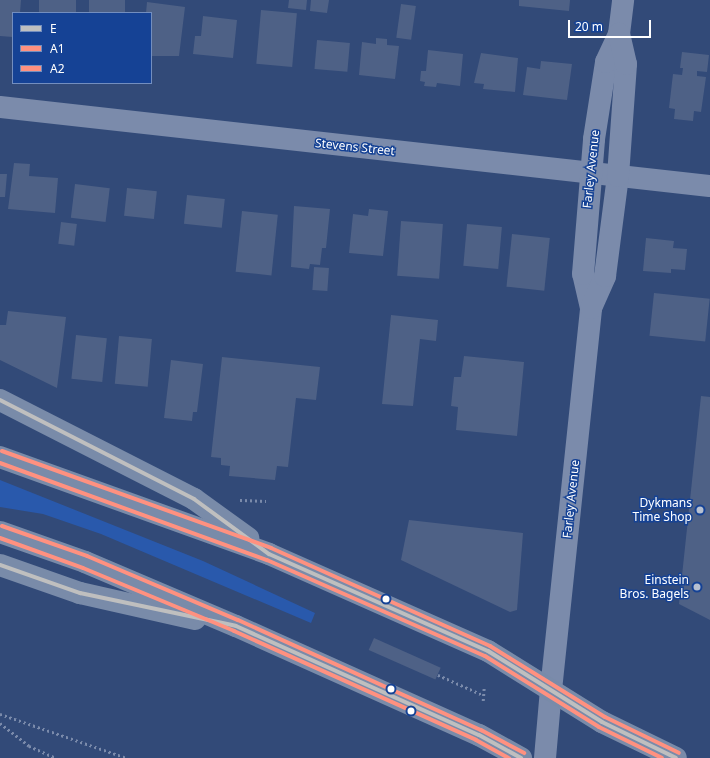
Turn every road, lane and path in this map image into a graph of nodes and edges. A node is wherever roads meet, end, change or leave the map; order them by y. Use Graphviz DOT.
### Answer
graph roads {
  1 [pos="623,0"];
  2 [pos="619,34"];
  3 [pos="0,107"];
  4 [pos="591,173"];
  5 [pos="618,176"];
  6 [pos="710,186"];
  7 [pos="591,308"];
  8 [pos="0,400"];
  9 [pos="0,457"];
  10 [pos="0,532"];
  11 [pos="268,554"];
  12 [pos="0,565"];
  13 [pos="236,626"];
  14 [pos="438,675"];
  15 [pos="484,687"];
  16 [pos="551,690"];
  17 [pos="483,695"];
  18 [pos="483,701"];
  19 [pos="0,714"];
  20 [pos="0,723"];
  21 [pos="56,758"];
  22 [pos="127,758"];
  23 [pos="521,758"];
  24 [pos="545,758"];
  25 [pos="676,758"];
  1 -- 2 [label="street, Farley Avenue"];
  2 -- 4 [label="street, Farley Avenue"];
  2 -- 5 [label="street, Farley Avenue"];
  3 -- 4 [label="street, Stevens Street"];
  4 -- 5 [label="street, Stevens Street"];
  4 -- 7 [label="street, Farley Avenue"];
  5 -- 6 [label="street, Stevens Street"];
  5 -- 7 [label="street, Farley Avenue"];
  7 -- 16 [label="street, Farley Avenue"];
  8 -- 11 [label="main road"];
  9 -- 11 [label="main road"];
  10 -- 13 [label="main road"];
  11 -- 16 [label="main road"];
  12 -- 13 [label="main road"];
  13 -- 23 [label="main road"];
  14 -- 17 [label="path"];
  15 -- 17 [label="path"];
  16 -- 24 [label="street, Farley Avenue"];
  16 -- 25 [label="main road"];
  17 -- 18 [label="path"];
  19 -- 22 [label="path"];
  20 -- 21 [label="path"];
}
